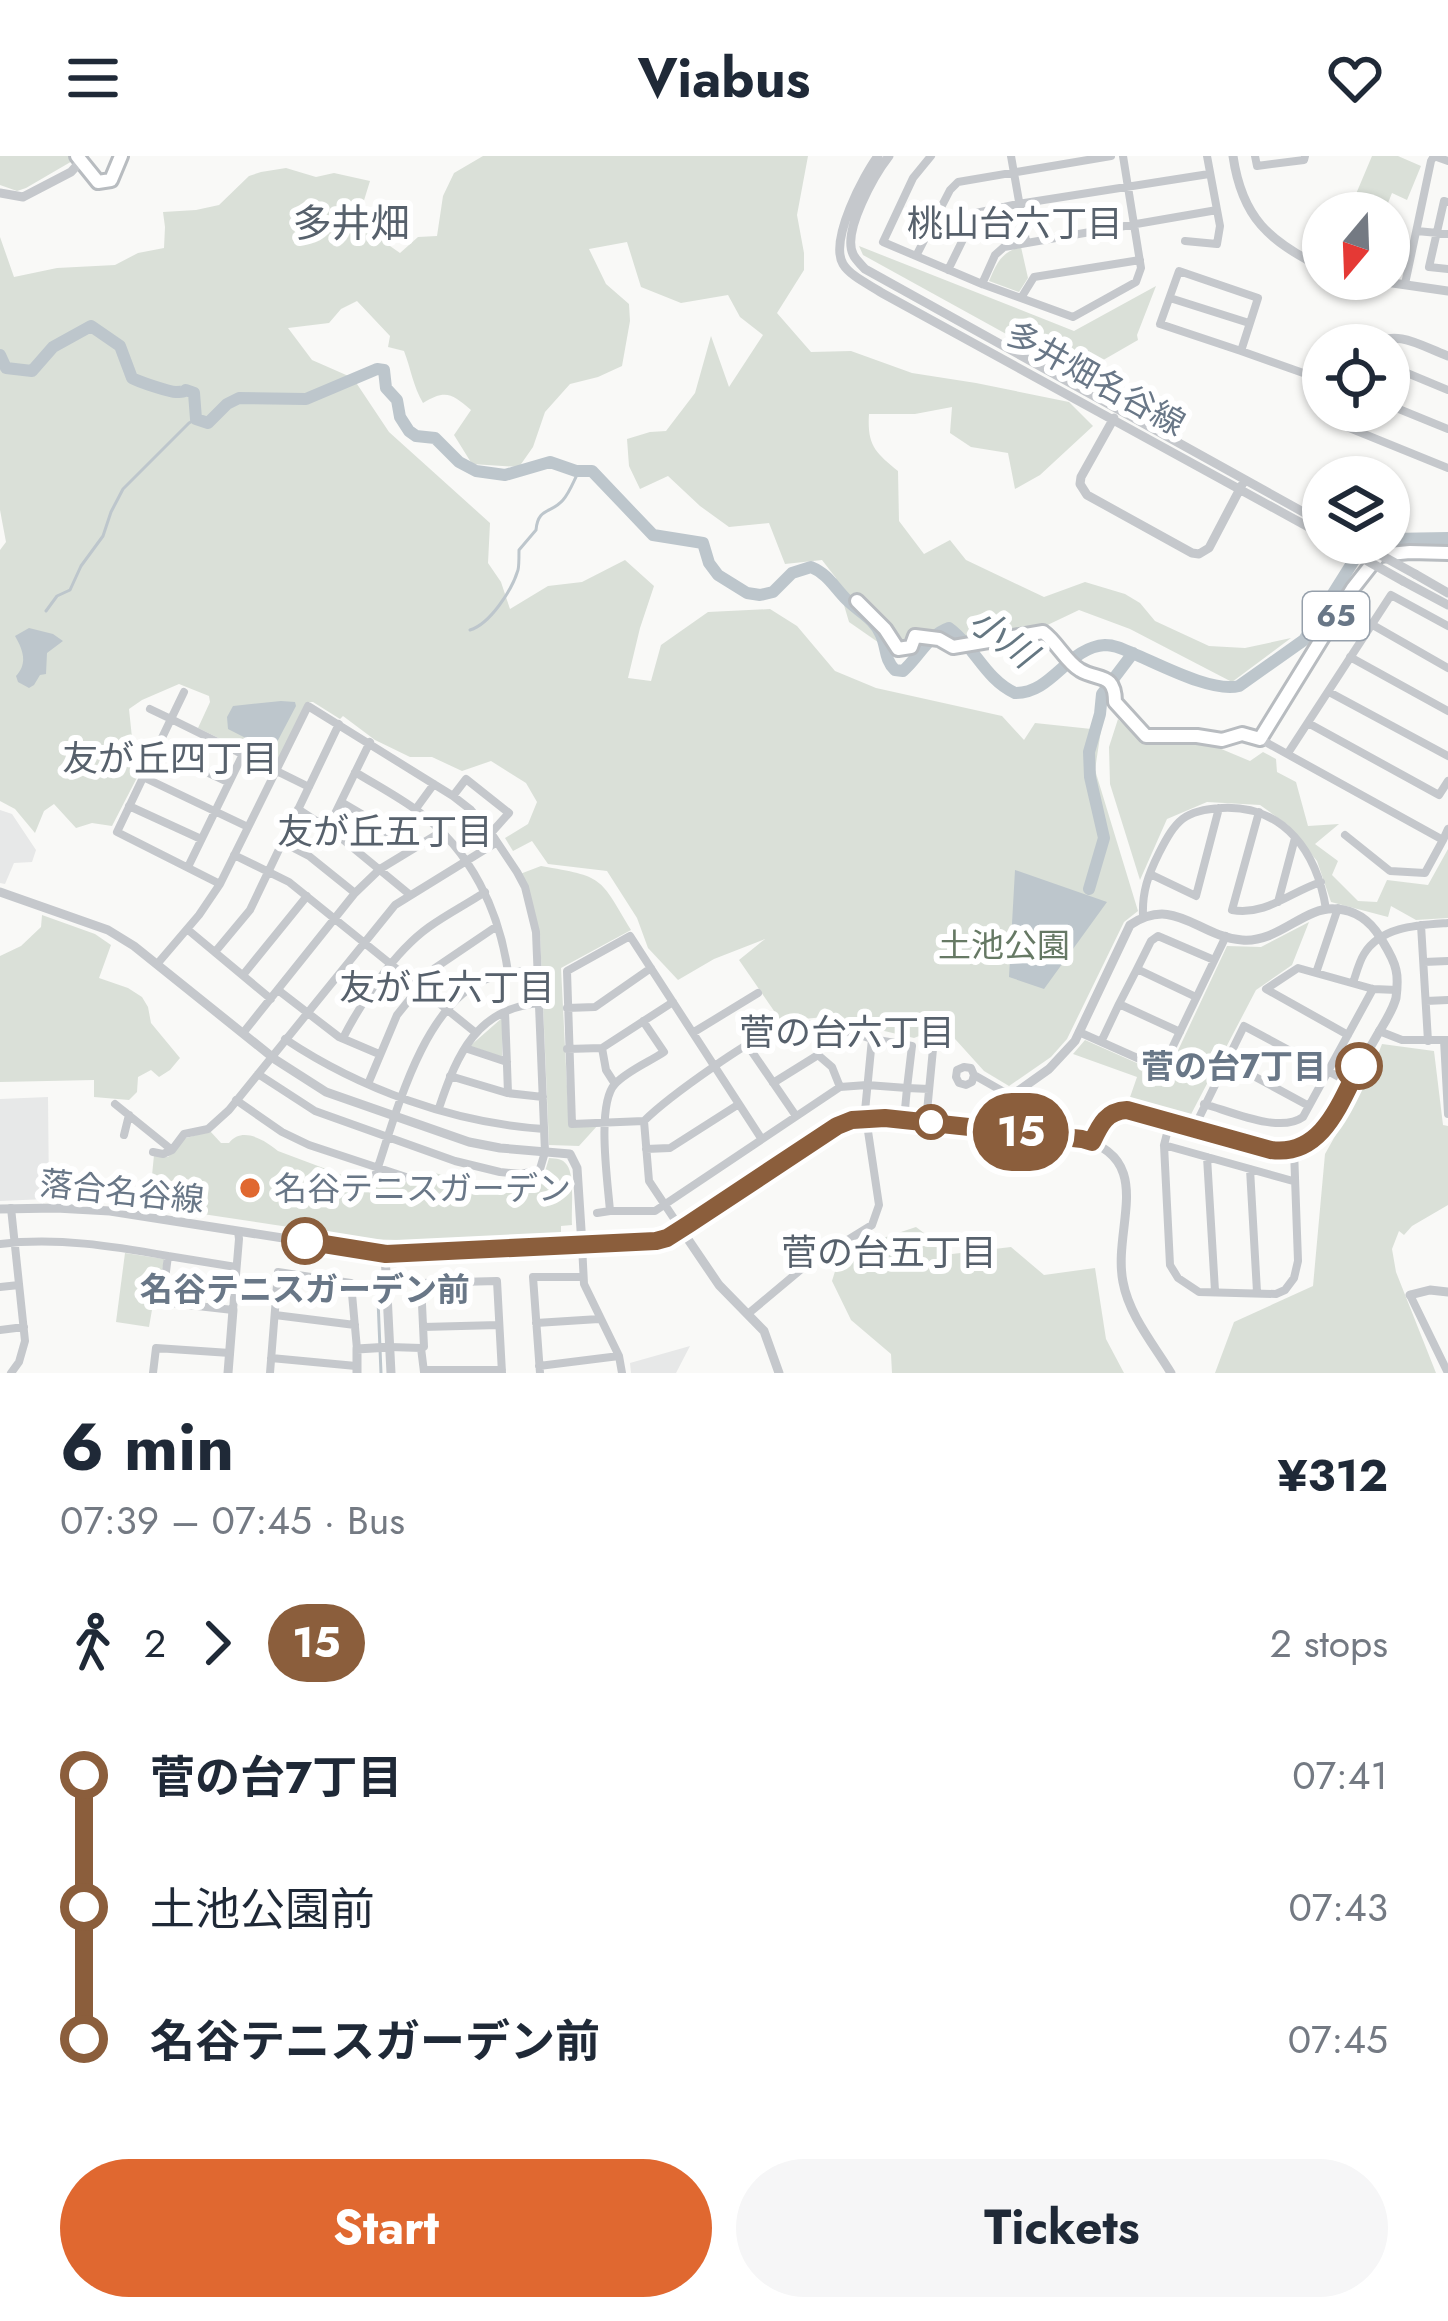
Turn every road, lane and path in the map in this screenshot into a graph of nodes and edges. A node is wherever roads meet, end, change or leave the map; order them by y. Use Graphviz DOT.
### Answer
graph roads {
  1 [pos="121,156"];
  2 [pos="878,156"];
  3 [pos="889,156"];
  4 [pos="931,156"];
  5 [pos="1011,156"];
  6 [pos="1111,156"];
  7 [pos="1123,156"];
  8 [pos="1207,156"];
  9 [pos="1234,156"];
  10 [pos="1255,156"];
  11 [pos="1305,156"];
  12 [pos="79,159"];
  13 [pos="1448,160"];
  14 [pos="1013,172"];
  15 [pos="1209,174"];
  16 [pos="1127,186"];
  17 [pos="0,195"];
  18 [pos="1448,202"];
  19 [pos="1018,204"];
  20 [pos="1217,210"];
  21 [pos="1134,225"];
  22 [pos="1417,231"];
  23 [pos="1436,233"];
  24 [pos="1448,235"];
  25 [pos="1026,241"];
  26 [pos="1185,241"];
  27 [pos="1302,255"];
  28 [pos="916,256"];
  29 [pos="1140,260"];
  30 [pos="1410,262"];
  31 [pos="1448,269"];
  32 [pos="949,270"];
  33 [pos="982,284"];
  34 [pos="1410,285"];
  35 [pos="1448,291"];
  36 [pos="1021,298"];
  37 [pos="1170,298"];
  38 [pos="1250,323"];
  39 [pos="1410,341"];
  40 [pos="1240,351"];
  41 [pos="1448,356"];
  42 [pos="1302,373"];
  43 [pos="1410,374"];
  44 [pos="1448,390"];
  45 [pos="1410,414"];
  46 [pos="1114,418"];
  47 [pos="1448,429"];
  48 [pos="1359,432"];
  49 [pos="1448,468"];
  50 [pos="1243,484"];
  51 [pos="1302,513"];
  52 [pos="1302,522"];
  53 [pos="1448,553"];
  54 [pos="1374,564"];
  55 [pos="1397,564"];
  56 [pos="1448,592"];
  57 [pos="857,601"];
  58 [pos="1448,605"];
  59 [pos="1371,624"];
  60 [pos="1448,626"];
  61 [pos="1350,658"];
  62 [pos="1448,668"];
  63 [pos="184,692"];
  64 [pos="1329,692"];
  65 [pos="150,709"];
  66 [pos="1448,711"];
  67 [pos="171,719"];
  68 [pos="1308,723"];
  69 [pos="339,724"];
  70 [pos="1260,739"];
  71 [pos="370,742"];
  72 [pos="157,749"];
  73 [pos="1288,753"];
  74 [pos="243,754"];
  75 [pos="1448,755"];
  76 [pos="276,771"];
  77 [pos="355,772"];
  78 [pos="143,777"];
  79 [pos="1448,781"];
  80 [pos="228,782"];
  81 [pos="434,784"];
  82 [pos="309,787"];
  83 [pos="452,796"];
  84 [pos="341,802"];
  85 [pos="130,806"];
  86 [pos="1219,808"];
  87 [pos="298,809"];
  88 [pos="415,810"];
  89 [pos="215,811"];
  90 [pos="1259,812"];
  91 [pos="248,827"];
  92 [pos="328,828"];
  93 [pos="1448,830"];
  94 [pos="441,832"];
  95 [pos="490,833"];
  96 [pos="1345,835"];
  97 [pos="1295,838"];
  98 [pos="201,839"];
  99 [pos="1442,840"];
  100 [pos="282,842"];
  101 [pos="497,842"];
  102 [pos="409,850"];
  103 [pos="234,856"];
  104 [pos="468,861"];
  105 [pos="188,867"];
  106 [pos="380,869"];
  107 [pos="268,871"];
  108 [pos="1150,874"];
  109 [pos="1321,882"];
  110 [pos="220,884"];
  111 [pos="0,892"];
  112 [pos="485,892"];
  113 [pos="355,893"];
  114 [pos="410,894"];
  115 [pos="307,896"];
  116 [pos="1277,903"];
  117 [pos="1332,909"];
  118 [pos="1143,916"];
  119 [pos="335,920"];
  120 [pos="1448,923"];
  121 [pos="1421,925"];
  122 [pos="497,926"];
  123 [pos="187,929"];
  124 [pos="1226,936"];
  125 [pos="1380,938"];
  126 [pos="364,940"];
  127 [pos="215,952"];
  128 [pos="1214,960"];
  129 [pos="1448,961"];
  130 [pos="1424,962"];
  131 [pos="158,963"];
  132 [pos="393,964"];
  133 [pos="650,968"];
  134 [pos="1137,969"];
  135 [pos="540,970"];
  136 [pos="508,972"];
  137 [pos="1316,973"];
  138 [pos="243,975"];
  139 [pos="1353,983"];
  140 [pos="421,987"];
  141 [pos="1373,989"];
  142 [pos="1396,989"];
  143 [pos="278,990"];
  144 [pos="758,992"];
  145 [pos="1196,997"];
  146 [pos="271,999"];
  147 [pos="1448,1000"];
  148 [pos="1426,1001"];
  149 [pos="673,1003"];
  150 [pos="540,1004"];
  151 [pos="1119,1004"];
  152 [pos="567,1008"];
  153 [pos="447,1009"];
  154 [pos="505,1009"];
  155 [pos="306,1012"];
  156 [pos="644,1022"];
  157 [pos="830,1026"];
  158 [pos="1379,1031"];
  159 [pos="694,1032"];
  160 [pos="1079,1032"];
  161 [pos="1180,1032"];
  162 [pos="244,1033"];
  163 [pos="476,1033"];
  164 [pos="1348,1035"];
  165 [pos="285,1039"];
  166 [pos="343,1039"];
  167 [pos="872,1039"];
  168 [pos="1446,1040"];
  169 [pos="1428,1041"];
  170 [pos="1101,1042"];
  171 [pos="748,1046"];
  172 [pos="465,1048"];
  173 [pos="602,1048"];
  174 [pos="567,1049"];
  175 [pos="933,1049"];
  176 [pos="379,1054"];
  177 [pos="818,1055"];
  178 [pos="271,1056"];
  179 [pos="1226,1060"];
  180 [pos="507,1062"];
  181 [pos="716,1066"];
  182 [pos="1328,1071"];
  183 [pos="258,1074"];
  184 [pos="974,1075"];
  185 [pos="450,1076"];
  186 [pos="1447,1076"];
  187 [pos="773,1083"];
  188 [pos="1350,1083"];
  189 [pos="368,1084"];
  190 [pos="615,1084"];
  191 [pos="867,1085"];
  192 [pos="840,1087"];
  193 [pos="907,1088"];
  194 [pos="928,1089"];
  195 [pos="508,1093"];
  196 [pos="543,1096"];
  197 [pos="1011,1096"];
  198 [pos="403,1097"];
  199 [pos="236,1100"];
  200 [pos="115,1104"];
  201 [pos="739,1104"];
  202 [pos="1204,1104"];
  203 [pos="1309,1106"];
  204 [pos="439,1108"];
  205 [pos="1448,1114"];
  206 [pos="129,1115"];
  207 [pos="796,1116"];
  208 [pos="395,1118"];
  209 [pos="866,1118"];
  210 [pos="644,1120"];
  211 [pos="904,1120"];
  212 [pos="926,1122"];
  213 [pos="1170,1122"];
  214 [pos="605,1123"];
  215 [pos="1194,1128"];
  216 [pos="544,1129"];
  217 [pos="1000,1130"];
  218 [pos="124,1135"];
  219 [pos="388,1138"];
  220 [pos="761,1139"];
  221 [pos="1092,1142"];
  222 [pos="1163,1145"];
  223 [pos="646,1148"];
  224 [pos="172,1150"];
  225 [pos="1294,1150"];
  226 [pos="153,1152"];
  227 [pos="544,1152"];
  228 [pos="1207,1157"];
  229 [pos="378,1168"];
  230 [pos="1250,1169"];
  231 [pos="409,1178"];
  232 [pos="1293,1181"];
  233 [pos="374,1182"];
  234 [pos="664,1205"];
  235 [pos="6,1209"];
  236 [pos="610,1211"];
  237 [pos="597,1213"];
  238 [pos="681,1229"];
  239 [pos="238,1231"];
  240 [pos="15,1243"];
  241 [pos="0,1244"];
  242 [pos="582,1245"];
  243 [pos="386,1254"];
  244 [pos="168,1256"];
  245 [pos="236,1267"];
  246 [pos="582,1277"];
  247 [pos="19,1285"];
  248 [pos="0,1287"];
  249 [pos="1215,1291"];
  250 [pos="1257,1292"];
  251 [pos="1448,1292"];
  252 [pos="1410,1295"];
  253 [pos="233,1310"];
  254 [pos="749,1313"];
  255 [pos="274,1316"];
  256 [pos="599,1318"];
  257 [pos="536,1323"];
  258 [pos="355,1325"];
  259 [pos="499,1325"];
  260 [pos="24,1327"];
  261 [pos="423,1327"];
  262 [pos="0,1330"];
  263 [pos="390,1347"];
  264 [pos="421,1348"];
  265 [pos="357,1349"];
  266 [pos="230,1353"];
  267 [pos="619,1356"];
  268 [pos="272,1358"];
  269 [pos="357,1370"];
  270 [pos="540,1370"];
  271 [pos="502,1371"];
  272 [pos="424,1372"];
  273 [pos="11,1373"];
  274 [pos="153,1373"];
  275 [pos="228,1373"];
  276 [pos="270,1373"];
  277 [pos="391,1373"];
  278 [pos="622,1373"];
  279 [pos="779,1373"];
  280 [pos="1171,1373"];
  281 [pos="1448,1373"];
  1 -- 12 [label="main road"];
  2 -- 46 [label="street, 多井畑名谷線"];
  3 -- 50 [label="street, 多井畑名谷線"];
  4 -- 28 [label="street"];
  5 -- 14 [label="street"];
  6 -- 14 [label="street"];
  7 -- 16 [label="street"];
  8 -- 15 [label="street"];
  9 -- 27 [label="street"];
  10 -- 11 [label="street"];
  12 -- 17 [label="street"];
  13 -- 22 [label="street"];
  14 -- 19 [label="street"];
  14 -- 28 [label="street"];
  15 -- 16 [label="street"];
  15 -- 20 [label="street"];
  16 -- 19 [label="street"];
  16 -- 21 [label="street"];
  18 -- 23 [label="street"];
  19 -- 25 [label="street"];
  19 -- 32 [label="street"];
  20 -- 21 [label="street"];
  20 -- 26 [label="street"];
  21 -- 25 [label="street"];
  21 -- 29 [label="street"];
  22 -- 23 [label="street"];
  22 -- 30 [label="street"];
  23 -- 24 [label="street"];
  23 -- 31 [label="street"];
  25 -- 33 [label="street"];
  28 -- 32 [label="street"];
  29 -- 36 [label="street"];
  29 -- 36 [label="street"];
  32 -- 33 [label="street"];
  33 -- 36 [label="street"];
  34 -- 35 [label="street"];
  37 -- 38 [label="street"];
  37 -- 38 [label="street"];
  37 -- 40 [label="street"];
  38 -- 40 [label="street"];
  39 -- 41 [label="street"];
  40 -- 42 [label="street"];
  43 -- 44 [label="street"];
  45 -- 47 [label="street"];
  46 -- 50 [label="street, 多井畑名谷線"];
  46 -- 50 [label="street"];
  48 -- 49 [label="street"];
  50 -- 51 [label="street, 多井畑名谷線"];
  50 -- 52 [label="street, 多井畑名谷線"];
  53 -- 70 [label="main road, 65"];
  54 -- 58 [label="street, bridge"];
  55 -- 56 [label="street, bridge"];
  57 -- 70 [label="main road"];
  59 -- 60 [label="street"];
  59 -- 61 [label="street"];
  59 -- 62 [label="street"];
  61 -- 64 [label="street"];
  61 -- 66 [label="street"];
  63 -- 67 [label="street"];
  64 -- 68 [label="street"];
  64 -- 75 [label="street"];
  65 -- 67 [label="street"];
  67 -- 72 [label="street"];
  67 -- 74 [label="street"];
  68 -- 73 [label="street"];
  68 -- 79 [label="street"];
  69 -- 71 [label="street"];
  69 -- 76 [label="street"];
  69 -- 82 [label="street"];
  70 -- 73 [label="street"];
  71 -- 77 [label="street"];
  71 -- 81 [label="street"];
  72 -- 78 [label="street"];
  72 -- 80 [label="street"];
  73 -- 99 [label="street"];
  74 -- 76 [label="street"];
  74 -- 80 [label="street"];
  76 -- 82 [label="street"];
  76 -- 91 [label="street"];
  77 -- 84 [label="street"];
  77 -- 88 [label="street"];
  78 -- 85 [label="street"];
  78 -- 89 [label="street"];
  80 -- 89 [label="street"];
  81 -- 83 [label="street"];
  81 -- 88 [label="street"];
  82 -- 87 [label="street"];
  83 -- 95 [label="street"];
  83 -- 95 [label="street"];
  84 -- 92 [label="street"];
  84 -- 102 [label="street"];
  85 -- 98 [label="street"];
  85 -- 105 [label="street"];
  86 -- 90 [label="street"];
  86 -- 108 [label="street"];
  86 -- 108 [label="street"];
  87 -- 92 [label="street"];
  87 -- 100 [label="street"];
  88 -- 94 [label="street"];
  89 -- 91 [label="street"];
  89 -- 98 [label="street"];
  90 -- 97 [label="street"];
  90 -- 116 [label="street"];
  91 -- 103 [label="street"];
  92 -- 106 [label="street"];
  93 -- 99 [label="street"];
  94 -- 102 [label="street"];
  94 -- 104 [label="street"];
  95 -- 101 [label="street"];
  96 -- 99 [label="street"];
  97 -- 109 [label="street"];
  97 -- 116 [label="street"];
  98 -- 105 [label="street"];
  100 -- 107 [label="street"];
  100 -- 113 [label="street"];
  101 -- 104 [label="street"];
  101 -- 135 [label="street"];
  102 -- 106 [label="street"];
  103 -- 107 [label="street"];
  103 -- 110 [label="street"];
  104 -- 112 [label="street"];
  104 -- 114 [label="street"];
  105 -- 110 [label="street"];
  106 -- 113 [label="street"];
  106 -- 114 [label="street"];
  107 -- 115 [label="street"];
  107 -- 127 [label="street"];
  108 -- 118 [label="street"];
  109 -- 116 [label="street"];
  109 -- 117 [label="street"];
  110 -- 123 [label="street"];
  111 -- 131 [label="street"];
  112 -- 122 [label="street"];
  112 -- 132 [label="street"];
  113 -- 119 [label="street"];
  114 -- 126 [label="street"];
  115 -- 119 [label="street"];
  115 -- 138 [label="street"];
  117 -- 124 [label="street"];
  117 -- 125 [label="street"];
  117 -- 137 [label="street"];
  118 -- 124 [label="street"];
  118 -- 160 [label="street"];
  119 -- 126 [label="street"];
  119 -- 143 [label="street"];
  120 -- 121 [label="street"];
  121 -- 125 [label="street"];
  121 -- 130 [label="street"];
  122 -- 136 [label="street"];
  122 -- 140 [label="street"];
  123 -- 127 [label="street"];
  123 -- 131 [label="street"];
  124 -- 128 [label="street"];
  125 -- 139 [label="street"];
  125 -- 142 [label="street"];
  126 -- 132 [label="street"];
  126 -- 155 [label="street"];
  127 -- 138 [label="street"];
  128 -- 134 [label="street"];
  128 -- 145 [label="street"];
  129 -- 130 [label="street"];
  130 -- 148 [label="street"];
  131 -- 162 [label="street"];
  132 -- 140 [label="street"];
  132 -- 166 [label="street"];
  133 -- 149 [label="street"];
  133 -- 152 [label="street"];
  133 -- 152 [label="street"];
  134 -- 145 [label="street"];
  134 -- 151 [label="street"];
  135 -- 136 [label="street"];
  135 -- 150 [label="street"];
  136 -- 153 [label="street"];
  137 -- 139 [label="street"];
  137 -- 164 [label="street"];
  138 -- 146 [label="street"];
  139 -- 141 [label="street"];
  140 -- 153 [label="street"];
  140 -- 176 [label="street"];
  141 -- 142 [label="street"];
  141 -- 164 [label="street"];
  142 -- 158 [label="street"];
  143 -- 146 [label="street"];
  143 -- 155 [label="street"];
  144 -- 159 [label="street"];
  145 -- 161 [label="street"];
  146 -- 162 [label="street"];
  147 -- 148 [label="street"];
  148 -- 169 [label="street"];
  149 -- 156 [label="street"];
  149 -- 159 [label="street"];
  150 -- 154 [label="street"];
  150 -- 196 [label="street"];
  151 -- 161 [label="street"];
  151 -- 170 [label="street"];
  152 -- 174 [label="street"];
  153 -- 163 [label="street"];
  153 -- 198 [label="street"];
  154 -- 163 [label="street"];
  154 -- 180 [label="street"];
  155 -- 165 [label="street"];
  155 -- 166 [label="street"];
  156 -- 173 [label="street"];
  156 -- 190 [label="street"];
  157 -- 167 [label="street"];
  157 -- 171 [label="street"];
  157 -- 177 [label="street"];
  158 -- 169 [label="street"];
  158 -- 188 [label="street"];
  159 -- 181 [label="street"];
  160 -- 170 [label="street"];
  160 -- 197 [label="street"];
  161 -- 170 [label="street"];
  162 -- 178 [label="street"];
  163 -- 172 [label="street"];
  164 -- 182 [label="street"];
  165 -- 178 [label="street"];
  165 -- 189 [label="street"];
  166 -- 176 [label="street"];
  167 -- 191 [label="street"];
  167 -- 193 [label="street"];
  168 -- 169 [label="street"];
  168 -- 186 [label="street"];
  171 -- 181 [label="street"];
  171 -- 187 [label="street"];
  172 -- 180 [label="street"];
  172 -- 185 [label="street"];
  173 -- 174 [label="street"];
  173 -- 190 [label="street"];
  174 -- 214 [label="street"];
  175 -- 194 [label="street"];
  176 -- 189 [label="street"];
  177 -- 187 [label="street"];
  177 -- 192 [label="street"];
  178 -- 183 [label="street"];
  178 -- 208 [label="street"];
  179 -- 182 [label="street"];
  179 -- 202 [label="street"];
  179 -- 203 [label="street"];
  180 -- 195 [label="street"];
  181 -- 201 [label="street"];
  181 -- 210 [label="street"];
  182 -- 188 [label="street"];
  182 -- 203 [label="street"];
  183 -- 199 [label="street"];
  183 -- 219 [label="street"];
  184 -- 197 [label="street"];
  185 -- 195 [label="street"];
  185 -- 204 [label="street"];
  186 -- 205 [label="street"];
  187 -- 207 [label="street"];
  188 -- 225 [label="street"];
  189 -- 198 [label="street"];
  190 -- 214 [label="street"];
  191 -- 192 [label="street"];
  191 -- 193 [label="street"];
  191 -- 209 [label="street"];
  192 -- 207 [label="street"];
  193 -- 194 [label="street"];
  193 -- 211 [label="street"];
  194 -- 212 [label="street"];
  195 -- 196 [label="street"];
  196 -- 216 [label="street"];
  197 -- 217 [label="street"];
  198 -- 204 [label="street"];
  198 -- 208 [label="street"];
  199 -- 224 [label="street"];
  199 -- 229 [label="street"];
  200 -- 206 [label="street"];
  201 -- 220 [label="street"];
  201 -- 223 [label="street"];
  202 -- 203 [label="street"];
  202 -- 215 [label="street"];
  204 -- 216 [label="street"];
  206 -- 218 [label="street"];
  206 -- 224 [label="street"];
  207 -- 220 [label="street"];
  208 -- 219 [label="street"];
  208 -- 227 [label="street"];
  209 -- 211 [label="street, 落合名谷線"];
  209 -- 238 [label="street, 落合名谷線"];
  209 -- 254 [label="street"];
  210 -- 214 [label="street"];
  210 -- 223 [label="street"];
  211 -- 212 [label="street, 落合名谷線"];
  212 -- 217 [label="street, 落合名谷線"];
  213 -- 215 [label="street"];
  213 -- 221 [label="street"];
  213 -- 222 [label="street"];
  214 -- 236 [label="street"];
  215 -- 225 [label="street"];
  216 -- 227 [label="street"];
  217 -- 221 [label="street, 落合名谷線"];
  219 -- 227 [label="street"];
  219 -- 229 [label="street"];
  220 -- 234 [label="street"];
  221 -- 280 [label="street"];
  222 -- 228 [label="street"];
  222 -- 249 [label="street"];
  223 -- 234 [label="street"];
  224 -- 226 [label="street"];
  225 -- 232 [label="street"];
  227 -- 242 [label="street"];
  228 -- 230 [label="street"];
  228 -- 249 [label="street"];
  229 -- 231 [label="street"];
  229 -- 233 [label="street"];
  230 -- 232 [label="street"];
  230 -- 250 [label="street"];
  232 -- 250 [label="street"];
  234 -- 236 [label="street"];
  234 -- 238 [label="street"];
  235 -- 239 [label="street, 落合名谷線"];
  235 -- 240 [label="street"];
  236 -- 237 [label="street"];
  238 -- 242 [label="street, 落合名谷線"];
  238 -- 254 [label="street"];
  239 -- 243 [label="street, 落合名谷線"];
  239 -- 245 [label="street"];
  240 -- 241 [label="street"];
  240 -- 244 [label="street"];
  240 -- 247 [label="street"];
  242 -- 243 [label="street, 落合名谷線"];
  242 -- 246 [label="street"];
  243 -- 263 [label="street"];
  244 -- 245 [label="street"];
  244 -- 253 [label="street"];
  245 -- 253 [label="street"];
  246 -- 256 [label="street"];
  246 -- 257 [label="street"];
  247 -- 248 [label="street"];
  247 -- 260 [label="street"];
  249 -- 250 [label="street"];
  251 -- 252 [label="street"];
  252 -- 281 [label="street"];
  253 -- 266 [label="street"];
  254 -- 279 [label="street"];
  255 -- 258 [label="street"];
  255 -- 258 [label="street"];
  255 -- 268 [label="street"];
  256 -- 257 [label="street"];
  256 -- 267 [label="street"];
  257 -- 270 [label="street"];
  258 -- 265 [label="street"];
  259 -- 261 [label="street"];
  259 -- 261 [label="street"];
  259 -- 271 [label="street"];
  260 -- 262 [label="street"];
  260 -- 273 [label="street"];
  261 -- 264 [label="street"];
  263 -- 264 [label="street"];
  263 -- 265 [label="street"];
  263 -- 277 [label="street"];
  264 -- 272 [label="street"];
  265 -- 269 [label="street"];
  266 -- 274 [label="street"];
  266 -- 275 [label="street"];
  267 -- 270 [label="street"];
  267 -- 278 [label="street"];
  268 -- 269 [label="street"];
  268 -- 276 [label="street"];
  271 -- 272 [label="street"];
}
